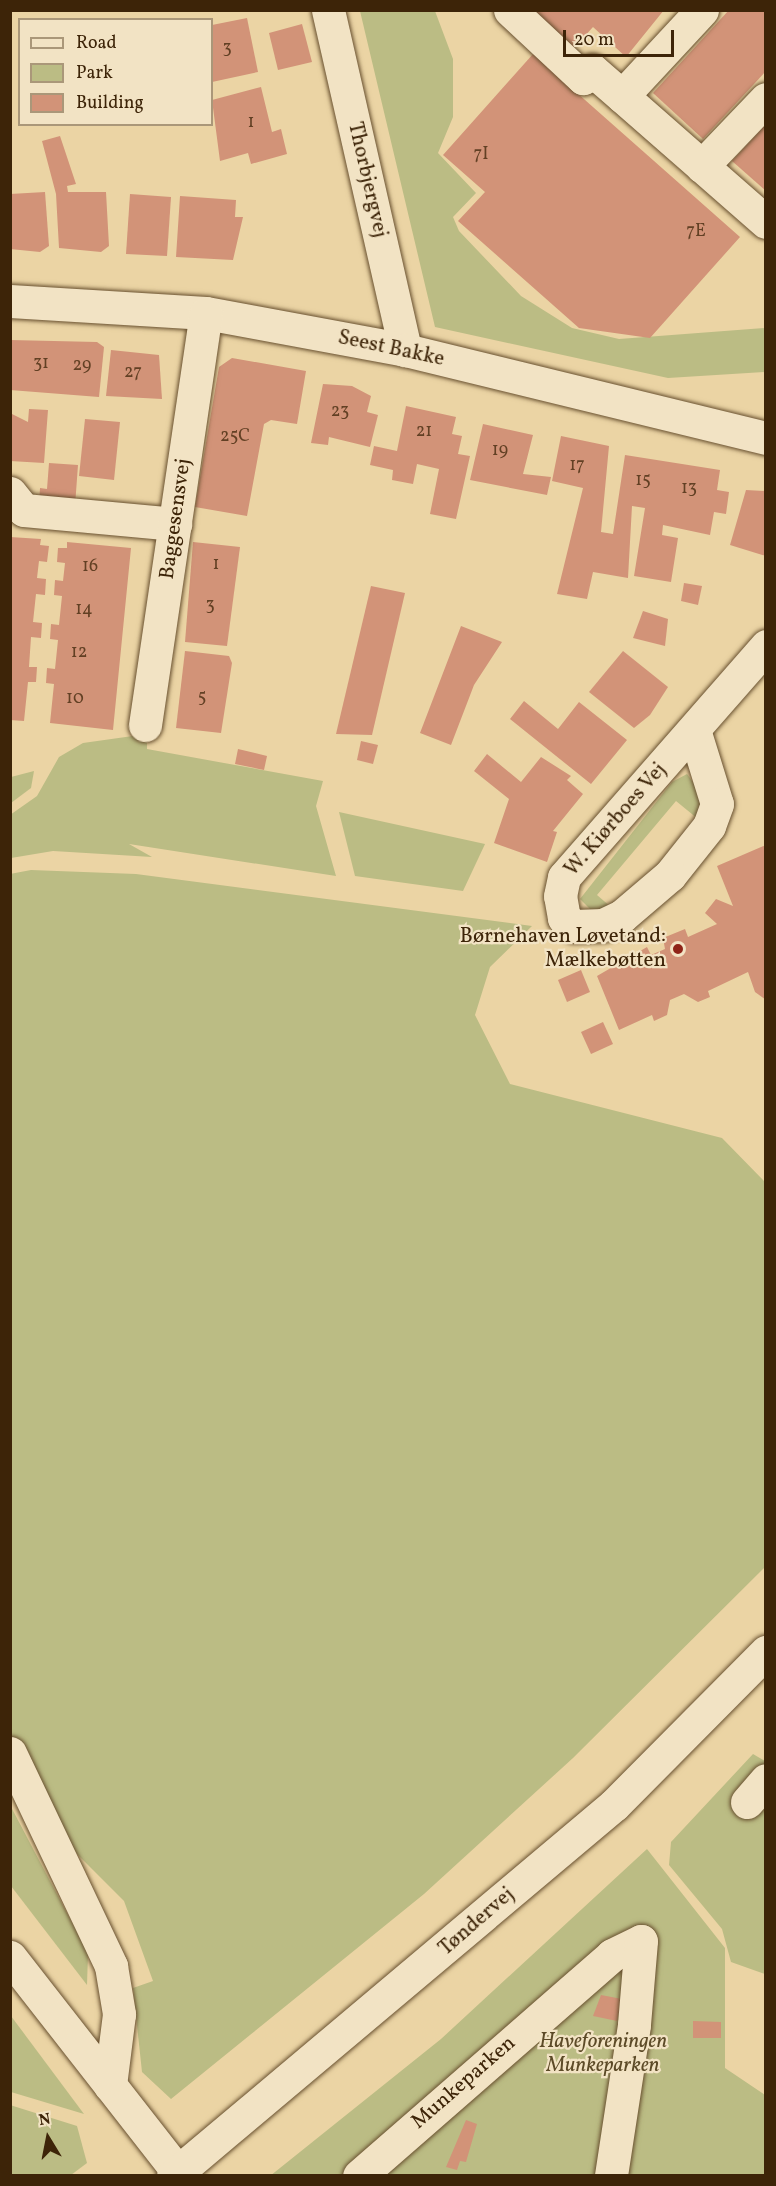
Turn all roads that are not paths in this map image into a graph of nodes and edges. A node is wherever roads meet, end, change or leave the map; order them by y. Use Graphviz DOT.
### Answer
graph roads {
  1 [pos="328,10"];
  2 [pos="510,10"];
  3 [pos="702,10"];
  4 [pos="621,96"];
  5 [pos="765,99"];
  6 [pos="702,166"];
  7 [pos="765,222"];
  8 [pos="10,301"];
  9 [pos="206,313"];
  10 [pos="405,350"];
  11 [pos="765,438"];
  12 [pos="10,494"];
  13 [pos="175,524"];
  14 [pos="765,646"];
  15 [pos="145,725"];
  16 [pos="695,733"];
  17 [pos="765,1652"];
  18 [pos="10,1753"];
  19 [pos="10,1957"];
  20 [pos="110,2085"];
  21 [pos="175,2174"];
  22 [pos="359,2175"];
  23 [pos="611,2175"];
  1 -- 10 [label="street, Thorbjergvej"];
  2 -- 4 [label="street"];
  3 -- 4 [label="street"];
  4 -- 6 [label="street"];
  5 -- 6 [label="street"];
  6 -- 7 [label="street"];
  8 -- 9 [label="street, Seest Bakke"];
  9 -- 10 [label="street, Seest Bakke"];
  9 -- 13 [label="street, Baggesensvej"];
  10 -- 11 [label="street, Seest Bakke"];
  12 -- 13 [label="street"];
  13 -- 15 [label="street, Baggesensvej"];
  14 -- 16 [label="street, W. Kiørboes Vej"];
  16 -- 16 [label="street, W. Kiørboes Vej"];
  17 -- 21 [label="street, Tøndervej"];
  18 -- 20 [label="street"];
  19 -- 20 [label="street"];
  20 -- 21 [label="street"];
  22 -- 23 [label="street, Munkeparken"];
}
